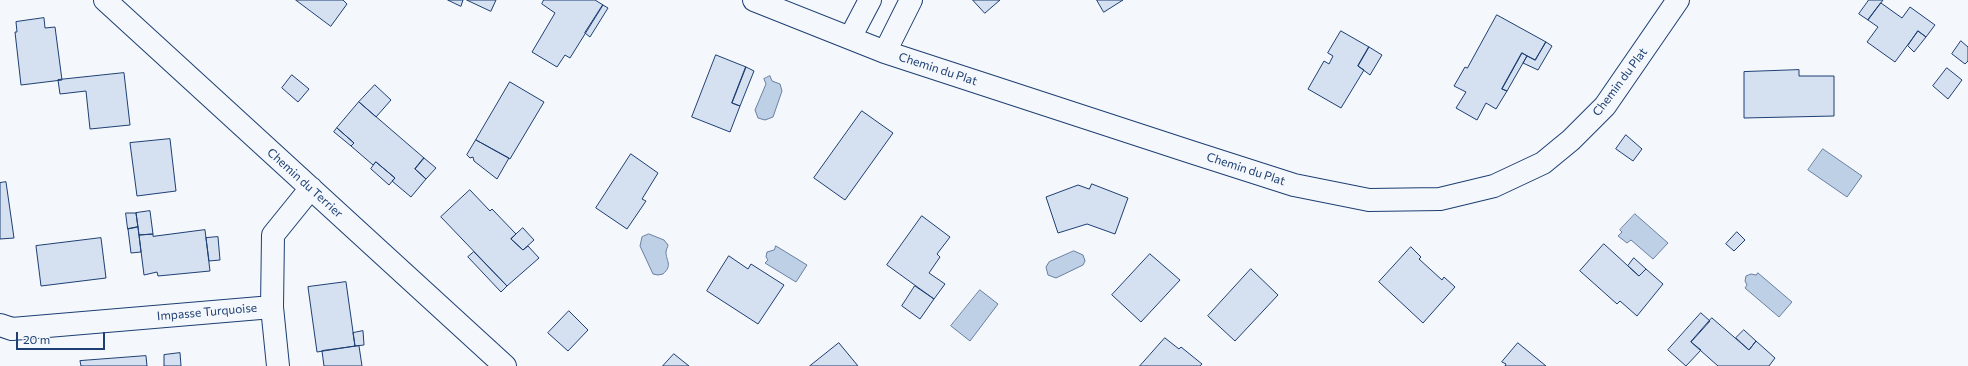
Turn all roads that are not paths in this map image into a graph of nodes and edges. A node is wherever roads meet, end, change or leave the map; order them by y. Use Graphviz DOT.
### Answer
graph roads {
  1 [pos="105,0"];
  2 [pos="754,0"];
  3 [pos="870,0"];
  4 [pos="911,0"];
  5 [pos="1678,0"];
  6 [pos="850,38"];
  7 [pos="885,52"];
  8 [pos="311,188"];
  9 [pos="272,307"];
  10 [pos="0,325"];
  11 [pos="278,366"];
  12 [pos="505,366"];
  1 -- 8 [label="street, Chemin du Terrier"];
  2 -- 6 [label="street, Chemin du Plat"];
  3 -- 6 [label="street"];
  4 -- 7 [label="street"];
  5 -- 7 [label="street, Chemin du Plat"];
  6 -- 7 [label="street, Chemin du Plat"];
  8 -- 9 [label="street"];
  8 -- 12 [label="street, Chemin du Terrier"];
  9 -- 10 [label="street, Impasse Turquoise"];
  9 -- 11 [label="street"];
}
